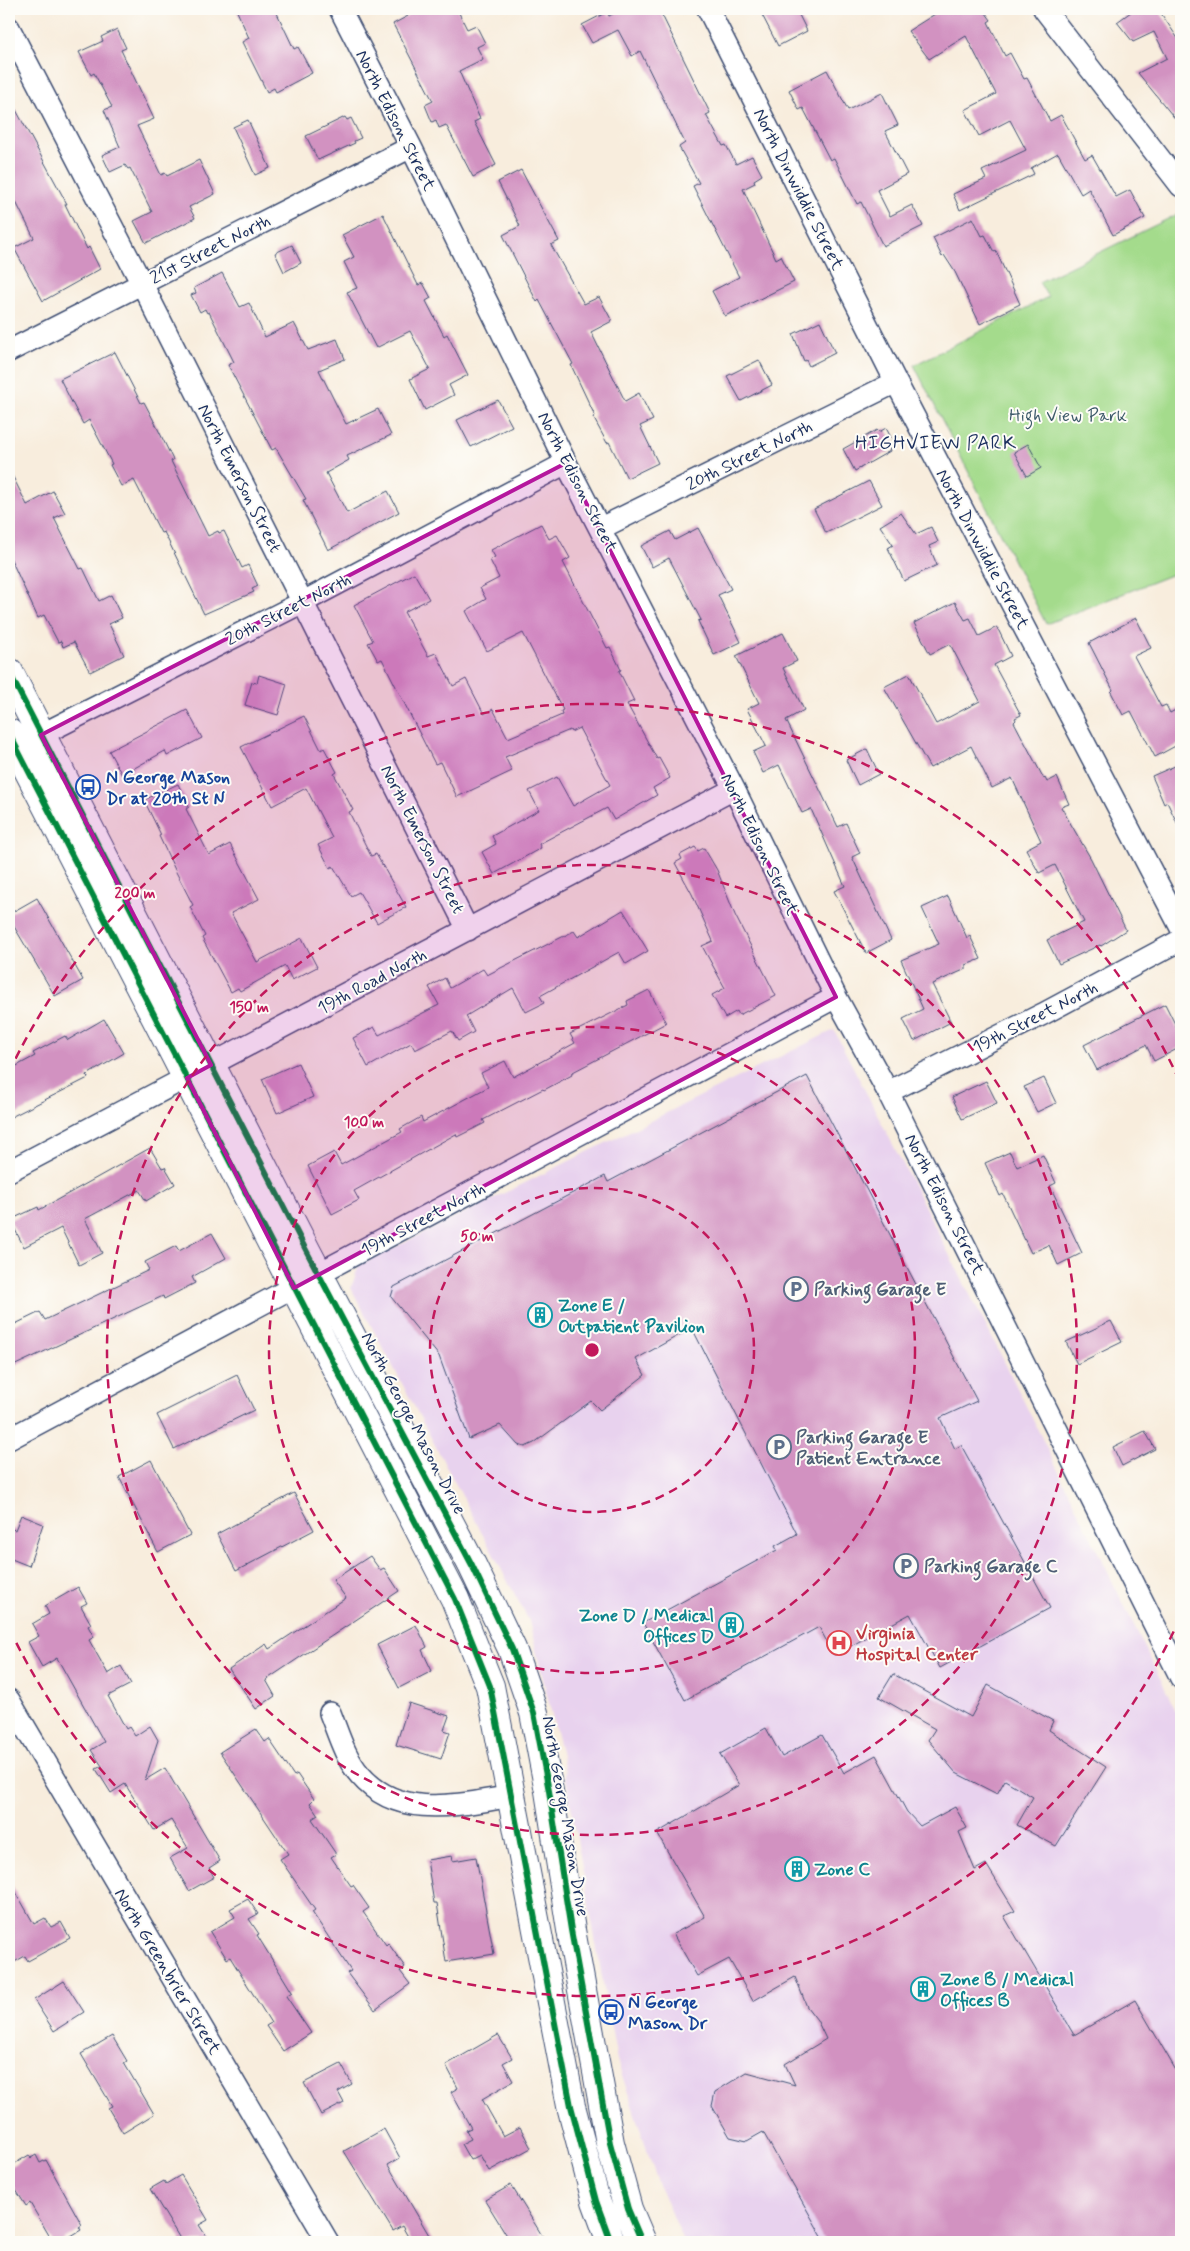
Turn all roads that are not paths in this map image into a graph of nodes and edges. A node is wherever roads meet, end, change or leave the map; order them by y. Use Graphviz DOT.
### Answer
graph roads {
  1 [pos="340,9"];
  2 [pos="708,9"];
  3 [pos="1044,9"];
  4 [pos="9,28"];
  5 [pos="411,147"];
  6 [pos="1181,186"];
  7 [pos="142,284"];
  8 [pos="9,351"];
  9 [pos="896,382"];
  10 [pos="566,463"];
  11 [pos="601,528"];
  12 [pos="303,602"];
  13 [pos="9,672"];
  14 [pos="41,735"];
  15 [pos="11,744"];
  16 [pos="734,789"];
  17 [pos="1181,928"];
  18 [pos="468,930"];
  19 [pos="1181,940"];
  20 [pos="836,997"];
  21 [pos="211,1065"];
  22 [pos="187,1078"];
  23 [pos="888,1092"];
  24 [pos="9,1172"];
  25 [pos="319,1274"];
  26 [pos="294,1288"];
  27 [pos="9,1439"];
  28 [pos="1181,1678"];
  29 [pos="9,1700"];
  30 [pos="330,1713"];
  31 [pos="512,1796"];
  32 [pos="328,2242"];
  33 [pos="611,2242"];
  34 [pos="642,2242"];
  1 -- 5 [label="street, North Edison Street"];
  2 -- 9 [label="street, North Dinwiddie Street"];
  3 -- 6 [label="street"];
  4 -- 7 [label="street, North Emerson Street"];
  5 -- 7 [label="street, 21st Street North"];
  5 -- 10 [label="street, North Edison Street"];
  7 -- 8 [label="street, 21st Street North"];
  7 -- 12 [label="street, North Emerson Street"];
  9 -- 11 [label="street, 20th Street North"];
  9 -- 17 [label="street, North Dinwiddie Street"];
  10 -- 11 [label="street, North Edison Street"];
  10 -- 12 [label="street, 20th Street North"];
  11 -- 16 [label="street, North Edison Street"];
  12 -- 14 [label="street, 20th Street North"];
  12 -- 18 [label="street, North Emerson Street"];
  13 -- 14 [label="main road, North George Mason Drive"];
  14 -- 15 [label="street, 20th Street North"];
  14 -- 21 [label="main road, North George Mason Drive"];
  15 -- 22 [label="main road"];
  16 -- 18 [label="street, 19th Road North"];
  16 -- 20 [label="street, North Edison Street"];
  18 -- 21 [label="street, 19th Road North"];
  19 -- 23 [label="street, 19th Street North"];
  20 -- 23 [label="street, North Edison Street"];
  20 -- 25 [label="street, 19th Street North"];
  21 -- 22 [label="street, 19th Road North"];
  21 -- 25 [label="main road, North George Mason Drive"];
  22 -- 24 [label="street, 19th Road North"];
  22 -- 26 [label="main road"];
  23 -- 28 [label="street, North Edison Street"];
  25 -- 26 [label="street, 19th Street North"];
  25 -- 34 [label="main road, North George Mason Drive"];
  26 -- 27 [label="street, 19th Street North"];
  26 -- 31 [label="main road"];
  29 -- 32 [label="street, North Greenbrier Street"];
  30 -- 31 [label="street"];
  31 -- 33 [label="main road"];
}
